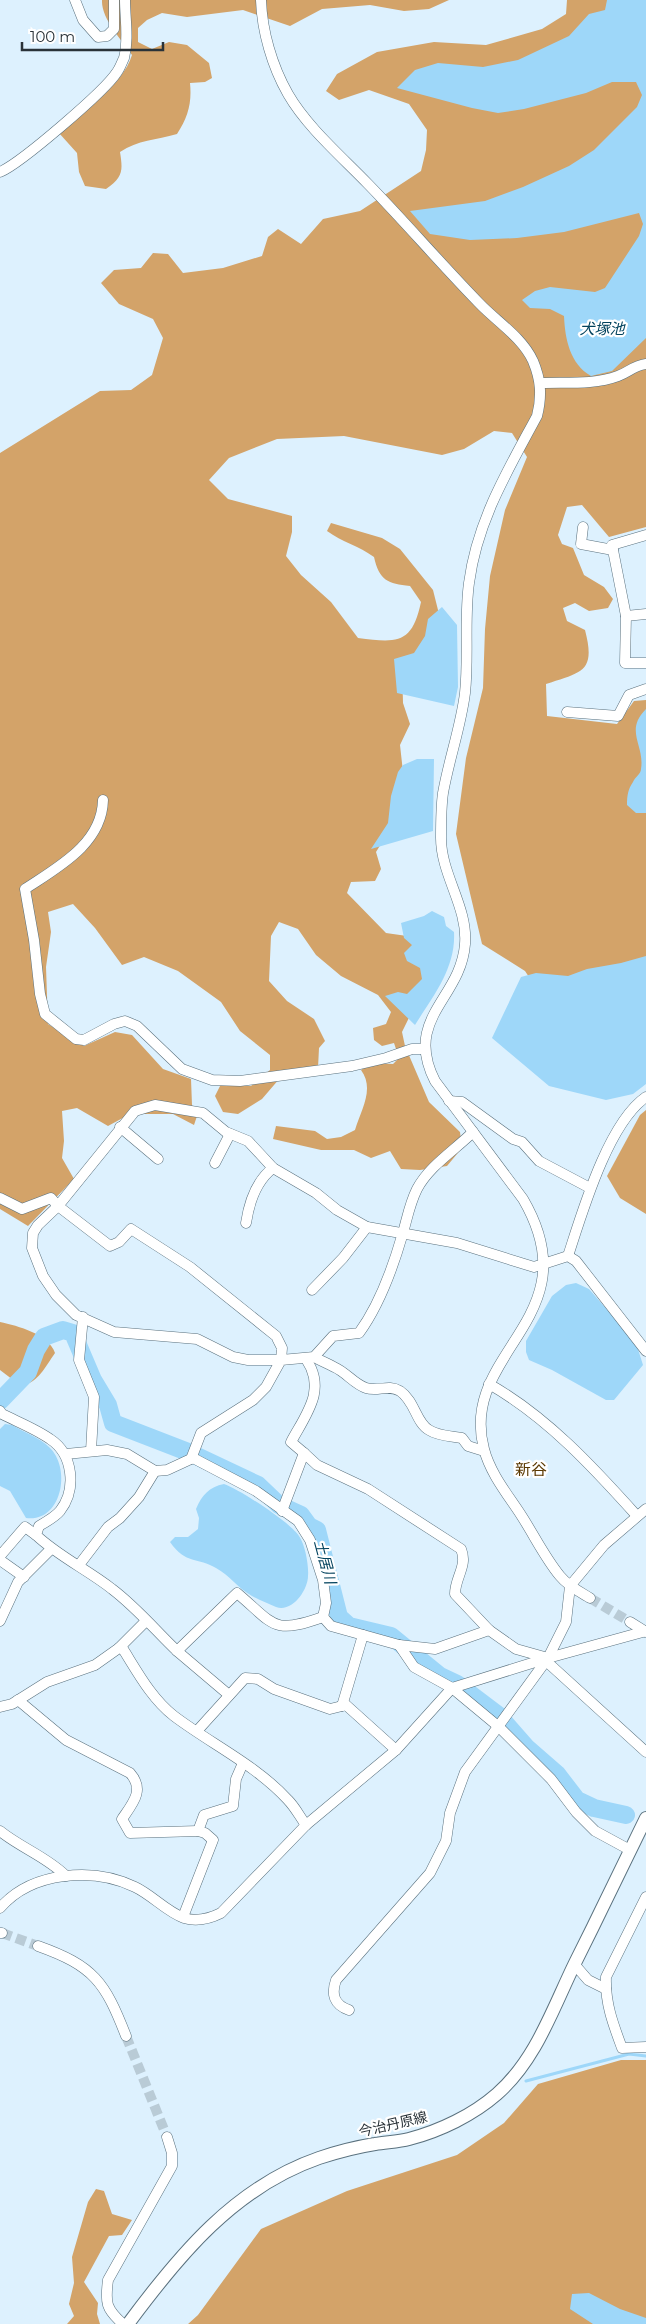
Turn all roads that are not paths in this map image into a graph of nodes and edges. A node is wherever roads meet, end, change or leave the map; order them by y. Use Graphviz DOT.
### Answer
graph roads {
  1 [pos="75,0"];
  2 [pos="114,0"];
  3 [pos="125,0"];
  4 [pos="261,0"];
  5 [pos="0,172"];
  6 [pos="646,364"];
  7 [pos="541,383"];
  8 [pos="583,527"];
  9 [pos="646,536"];
  10 [pos="613,550"];
  11 [pos="646,614"];
  12 [pos="626,616"];
  13 [pos="646,663"];
  14 [pos="646,689"];
  15 [pos="567,712"];
  16 [pos="103,800"];
  17 [pos="425,1049"];
  18 [pos="646,1097"];
  19 [pos="449,1101"];
  20 [pos="120,1127"];
  21 [pos="472,1132"];
  22 [pos="230,1134"];
  23 [pos="158,1159"];
  24 [pos="215,1164"];
  25 [pos="272,1168"];
  26 [pos="590,1188"];
  27 [pos="0,1198"];
  28 [pos="58,1206"];
  29 [pos="246,1223"];
  30 [pos="367,1228"];
  31 [pos="403,1233"];
  32 [pos="568,1256"];
  33 [pos="543,1263"];
  34 [pos="312,1290"];
  35 [pos="83,1317"];
  36 [pos="646,1351"];
  37 [pos="310,1358"];
  38 [pos="281,1360"];
  39 [pos="489,1384"];
  40 [pos="0,1411"];
  41 [pos="90,1451"];
  42 [pos="484,1451"];
  43 [pos="304,1453"];
  44 [pos="66,1454"];
  45 [pos="191,1458"];
  46 [pos="155,1471"];
  47 [pos="646,1509"];
  48 [pos="282,1511"];
  49 [pos="637,1516"];
  50 [pos="36,1535"];
  51 [pos="51,1549"];
  52 [pos="1,1560"];
  53 [pos="79,1564"];
  54 [pos="24,1576"];
  55 [pos="570,1586"];
  56 [pos="590,1598"];
  57 [pos="323,1617"];
  58 [pos="0,1621"];
  59 [pos="146,1621"];
  60 [pos="630,1622"];
  61 [pos="488,1630"];
  62 [pos="646,1632"];
  63 [pos="363,1635"];
  64 [pos="399,1645"];
  65 [pos="119,1648"];
  66 [pos="177,1652"];
  67 [pos="547,1660"];
  68 [pos="452,1688"];
  69 [pos="229,1695"];
  70 [pos="18,1700"];
  71 [pos="342,1706"];
  72 [pos="0,1707"];
  73 [pos="499,1727"];
  74 [pos="197,1731"];
  75 [pos="396,1750"];
  76 [pos="646,1752"];
  77 [pos="243,1763"];
  78 [pos="646,1818"];
  79 [pos="306,1825"];
  80 [pos="0,1831"];
  81 [pos="198,1831"];
  82 [pos="642,1836"];
  83 [pos="630,1850"];
  84 [pos="66,1876"];
  85 [pos="646,1897"];
  86 [pos="0,1908"];
  87 [pos="183,1917"];
  88 [pos="38,1946"];
  89 [pos="575,1965"];
  90 [pos="606,1989"];
  91 [pos="349,2010"];
  92 [pos="126,2036"];
  93 [pos="646,2037"];
  94 [pos="644,2047"];
  95 [pos="167,2137"];
  96 [pos="123,2324"];
  97 [pos="128,2324"];
  1 -- 2 [label="street"];
  3 -- 5 [label="street"];
  4 -- 7 [label="street"];
  6 -- 7 [label="street"];
  7 -- 17 [label="street"];
  8 -- 10 [label="street"];
  9 -- 10 [label="street"];
  10 -- 12 [label="street"];
  11 -- 12 [label="street"];
  12 -- 13 [label="street"];
  14 -- 15 [label="street"];
  16 -- 17 [label="street"];
  17 -- 19 [label="street"];
  18 -- 26 [label="street"];
  19 -- 21 [label="street"];
  19 -- 26 [label="street"];
  20 -- 22 [label="street"];
  20 -- 23 [label="street"];
  20 -- 28 [label="street"];
  21 -- 31 [label="street"];
  21 -- 33 [label="street"];
  22 -- 24 [label="street"];
  22 -- 25 [label="street"];
  25 -- 29 [label="street"];
  25 -- 30 [label="street"];
  26 -- 32 [label="street"];
  27 -- 28 [label="street"];
  28 -- 35 [label="street"];
  28 -- 38 [label="street"];
  30 -- 31 [label="street"];
  30 -- 34 [label="street"];
  31 -- 33 [label="street"];
  31 -- 37 [label="street"];
  32 -- 33 [label="street"];
  32 -- 36 [label="street"];
  33 -- 39 [label="street"];
  35 -- 38 [label="street"];
  35 -- 41 [label="street"];
  37 -- 38 [label="street"];
  37 -- 42 [label="street"];
  37 -- 43 [label="street"];
  38 -- 45 [label="street"];
  39 -- 42 [label="street"];
  39 -- 49 [label="street"];
  40 -- 44 [label="street"];
  41 -- 44 [label="street"];
  41 -- 46 [label="street"];
  42 -- 55 [label="street"];
  43 -- 48 [label="street"];
  43 -- 61 [label="street"];
  44 -- 50 [label="street"];
  45 -- 46 [label="street"];
  45 -- 48 [label="street"];
  46 -- 53 [label="street"];
  47 -- 49 [label="street"];
  48 -- 57 [label="street"];
  49 -- 55 [label="street"];
  50 -- 51 [label="street"];
  50 -- 52 [label="street"];
  51 -- 53 [label="street"];
  51 -- 54 [label="street"];
  52 -- 54 [label="street"];
  53 -- 59 [label="street"];
  54 -- 58 [label="street"];
  55 -- 56 [label="street"];
  55 -- 67 [label="street"];
  57 -- 63 [label="street"];
  57 -- 66 [label="street"];
  59 -- 65 [label="street"];
  59 -- 66 [label="street"];
  60 -- 62 [label="street"];
  61 -- 64 [label="street"];
  61 -- 67 [label="street"];
  62 -- 67 [label="street"];
  63 -- 64 [label="street"];
  63 -- 71 [label="street"];
  64 -- 68 [label="street"];
  65 -- 70 [label="street"];
  65 -- 74 [label="street"];
  66 -- 69 [label="street"];
  67 -- 68 [label="street"];
  67 -- 73 [label="street"];
  67 -- 76 [label="street"];
  68 -- 73 [label="street"];
  68 -- 75 [label="street"];
  69 -- 71 [label="street"];
  69 -- 74 [label="street"];
  70 -- 72 [label="street"];
  70 -- 81 [label="street"];
  71 -- 75 [label="street"];
  73 -- 83 [label="street"];
  73 -- 91 [label="street"];
  74 -- 77 [label="street"];
  75 -- 79 [label="street"];
  77 -- 79 [label="street"];
  77 -- 81 [label="street"];
  78 -- 82 [label="main road, 今治丹原線"];
  79 -- 87 [label="street"];
  80 -- 84 [label="street"];
  81 -- 87 [label="street"];
  82 -- 83 [label="main road, 今治丹原線"];
  83 -- 89 [label="main road, 今治丹原線"];
  84 -- 86 [label="street"];
  84 -- 87 [label="street"];
  85 -- 90 [label="street"];
  88 -- 92 [label="street"];
  89 -- 90 [label="street"];
  89 -- 97 [label="main road, 今治丹原線"];
  90 -- 94 [label="street"];
  93 -- 94 [label="street"];
  95 -- 96 [label="street"];
}
